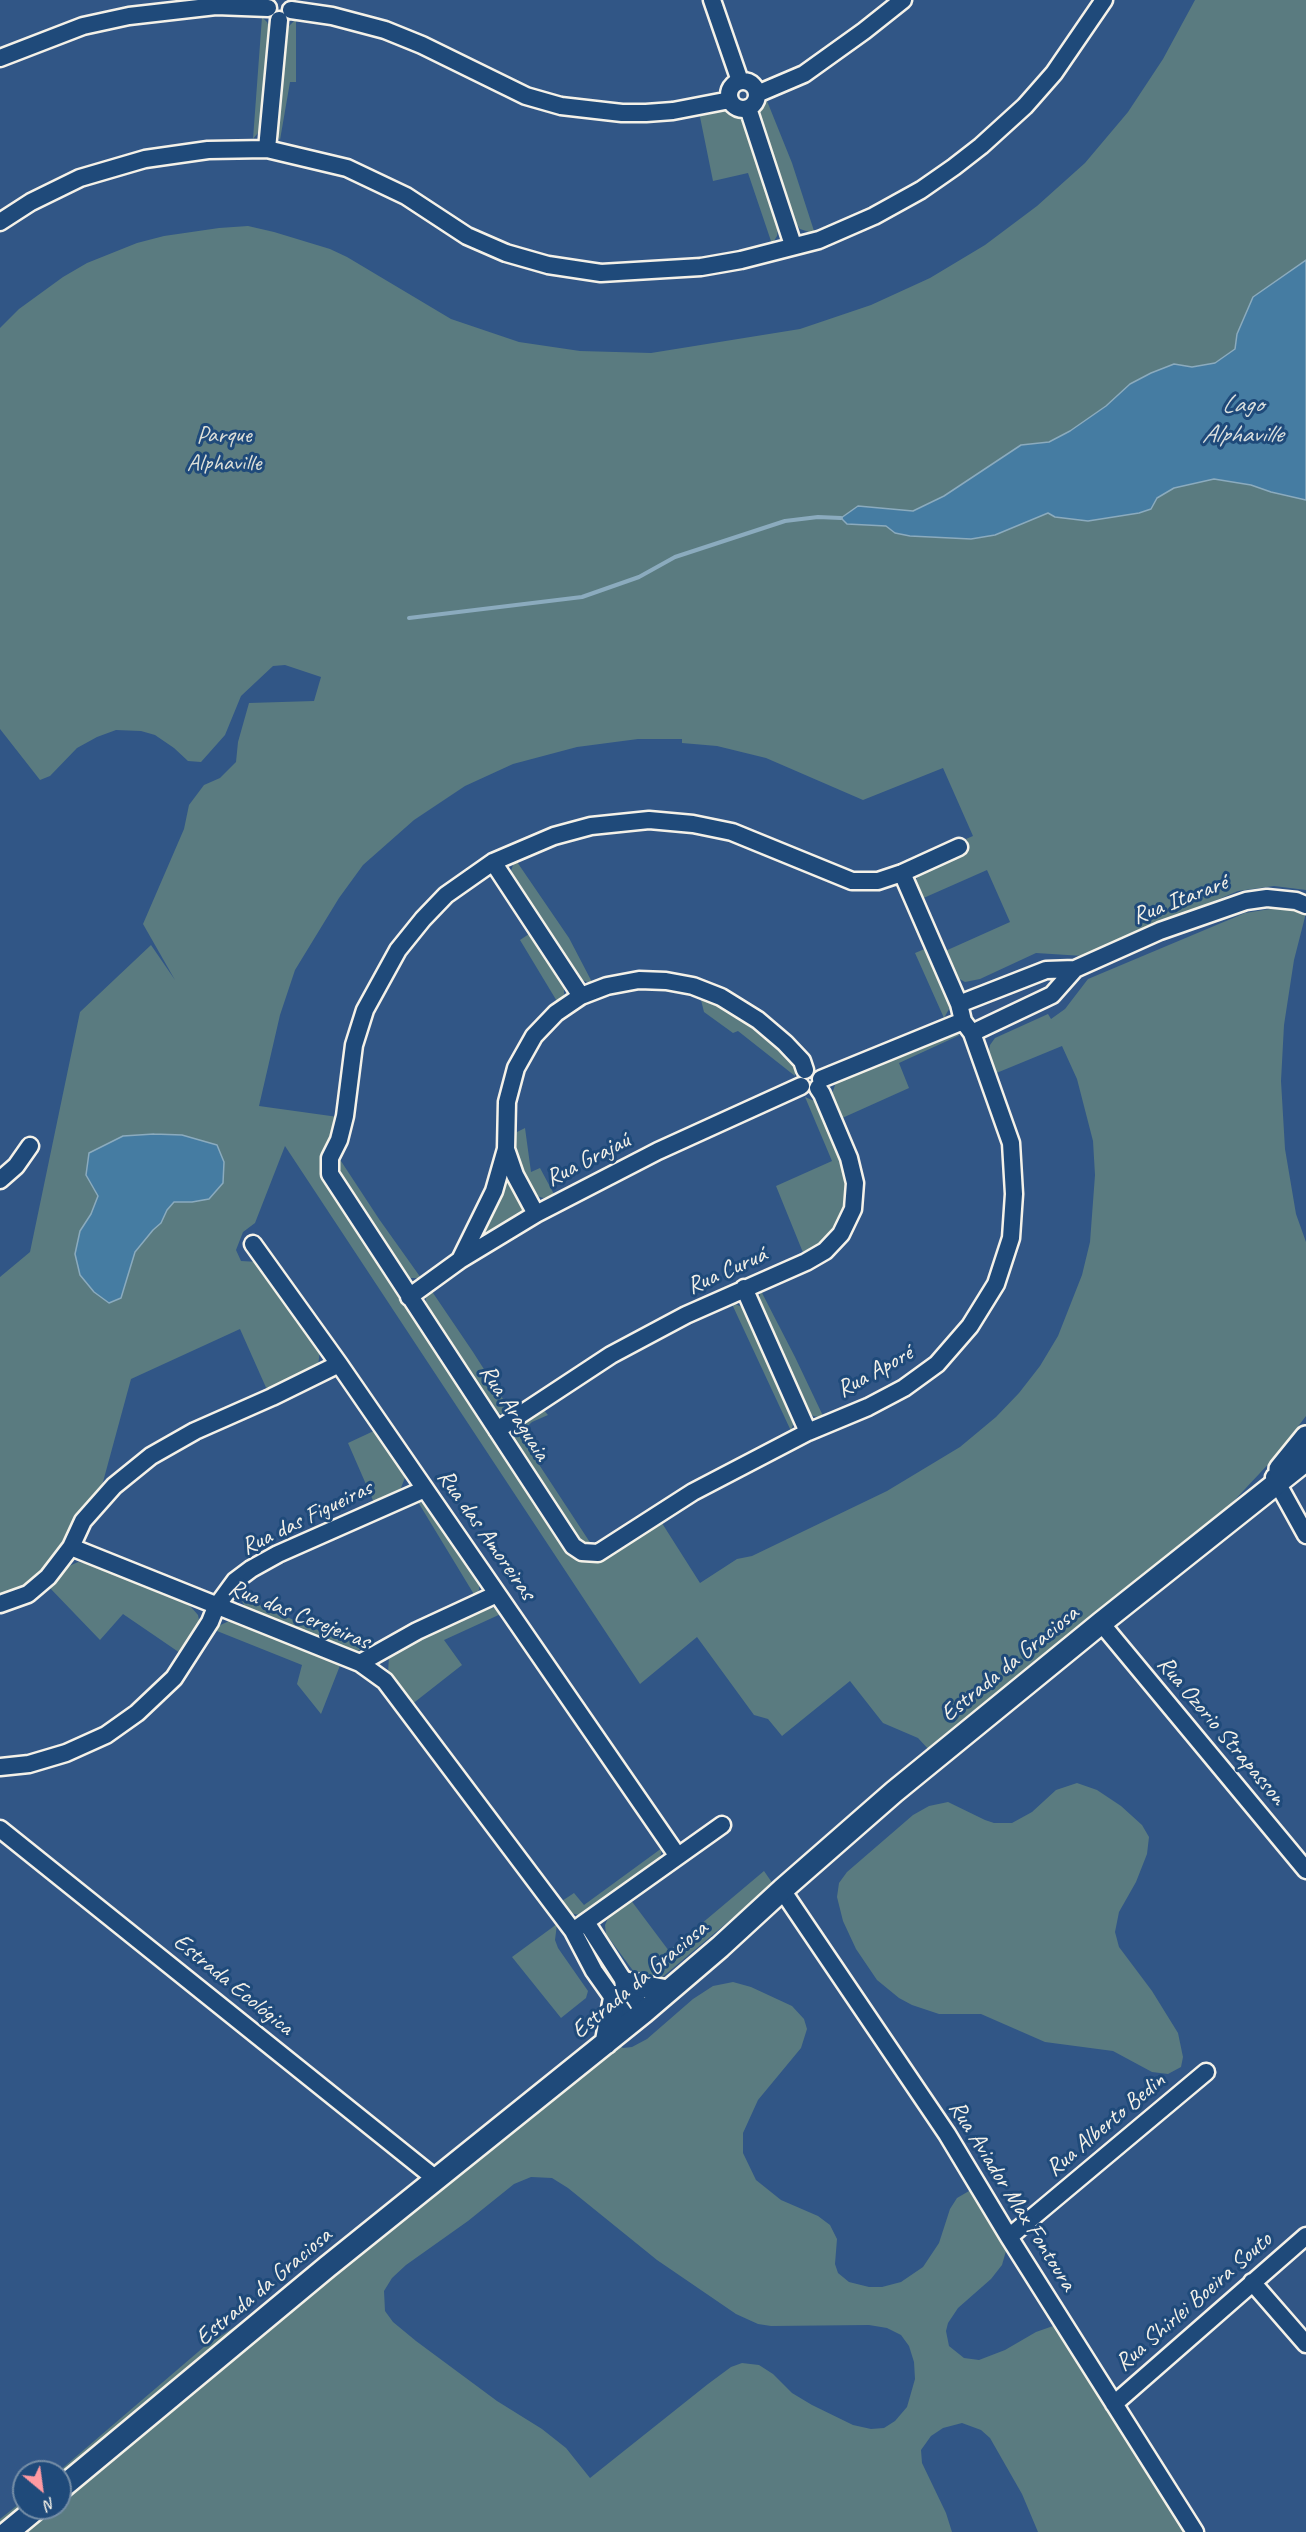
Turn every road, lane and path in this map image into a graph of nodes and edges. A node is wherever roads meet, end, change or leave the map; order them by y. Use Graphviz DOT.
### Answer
graph roads {
  1 [pos="712,0"];
  2 [pos="903,0"];
  3 [pos="1104,0"];
  4 [pos="279,8"];
  5 [pos="0,58"];
  6 [pos="740,81"];
  7 [pos="730,99"];
  8 [pos="752,101"];
  9 [pos="267,149"];
  10 [pos="0,222"];
  11 [pos="793,245"];
  12 [pos="959,847"];
  13 [pos="493,862"];
  14 [pos="902,873"];
  15 [pos="1306,906"];
  16 [pos="1075,969"];
  17 [pos="581,996"];
  18 [pos="965,1019"];
  19 [pos="813,1084"];
  20 [pos="30,1146"];
  21 [pos="506,1149"];
  22 [pos="0,1180"];
  23 [pos="536,1214"];
  24 [pos="253,1244"];
  25 [pos="460,1260"];
  26 [pos="744,1288"];
  27 [pos="409,1297"];
  28 [pos="339,1364"];
  29 [pos="497,1430"];
  30 [pos="808,1432"];
  31 [pos="1306,1437"];
  32 [pos="1306,1460"];
  33 [pos="1275,1480"];
  34 [pos="425,1489"];
  35 [pos="1306,1535"];
  36 [pos="71,1547"];
  37 [pos="582,1552"];
  38 [pos="498,1594"];
  39 [pos="0,1604"];
  40 [pos="216,1607"];
  41 [pos="1101,1623"];
  42 [pos="360,1663"];
  43 [pos="0,1767"];
  44 [pos="722,1825"];
  45 [pos="0,1829"];
  46 [pos="677,1855"];
  47 [pos="1306,1869"];
  48 [pos="782,1890"];
  49 [pos="579,1926"];
  50 [pos="667,1991"];
  51 [pos="620,1992"];
  52 [pos="637,2017"];
  53 [pos="606,2043"];
  54 [pos="1206,2073"];
  55 [pos="436,2179"];
  56 [pos="1306,2236"];
  57 [pos="1009,2237"];
  58 [pos="1252,2282"];
  59 [pos="1306,2344"];
  60 [pos="1114,2404"];
  61 [pos="72,2479"];
  62 [pos="22,2520"];
  63 [pos="8,2532"];
  64 [pos="1195,2532"];
  1 -- 6 [label="street"];
  2 -- 8 [label="street"];
  3 -- 11 [label="street"];
  4 -- 5 [label="street"];
  4 -- 7 [label="street"];
  4 -- 9 [label="street"];
  6 -- 7 [label="street"];
  6 -- 8 [label="street"];
  7 -- 8 [label="street"];
  8 -- 11 [label="street"];
  9 -- 10 [label="street"];
  9 -- 11 [label="street"];
  12 -- 14 [label="street, Rua Araguaia"];
  13 -- 14 [label="street, Rua Araguaia"];
  13 -- 17 [label="street"];
  13 -- 27 [label="street, Rua Araguaia"];
  14 -- 18 [label="street, Rua Aporé"];
  15 -- 16 [label="street, Rua Itararé"];
  16 -- 18 [label="street"];
  16 -- 18 [label="street"];
  17 -- 19 [label="street"];
  17 -- 21 [label="street"];
  18 -- 19 [label="street, Rua Grajaú"];
  18 -- 30 [label="street, Rua Aporé"];
  19 -- 23 [label="street, Rua Grajaú"];
  19 -- 26 [label="street, Rua Curuá"];
  20 -- 22 [label="street"];
  21 -- 23 [label="street"];
  21 -- 25 [label="street"];
  23 -- 25 [label="street, Rua Grajaú"];
  24 -- 28 [label="street, Rua das Amoreiras"];
  25 -- 27 [label="street, Rua Grajaú"];
  26 -- 29 [label="street, Rua Curuá"];
  26 -- 30 [label="street"];
  27 -- 29 [label="street, Rua Araguaia"];
  28 -- 34 [label="street, Rua das Amoreiras"];
  28 -- 36 [label="street"];
  29 -- 37 [label="street, Rua Araguaia"];
  30 -- 37 [label="street, Rua Aporé"];
  31 -- 33 [label="main road, Estrada da Graciosa"];
  32 -- 33 [label="main road, Estrada da Graciosa"];
  33 -- 35 [label="street"];
  33 -- 41 [label="main road, Estrada da Graciosa"];
  34 -- 38 [label="street, Rua das Amoreiras"];
  34 -- 40 [label="street, Rua das Figueiras"];
  36 -- 39 [label="street"];
  36 -- 40 [label="street, Rua das Cerejeiras"];
  38 -- 42 [label="street"];
  38 -- 46 [label="street, Rua das Amoreiras"];
  40 -- 42 [label="street, Rua das Cerejeiras"];
  40 -- 43 [label="street, Rua das Figueiras"];
  41 -- 47 [label="street, Rua Ozorio Strapasson"];
  41 -- 48 [label="main road, Estrada da Graciosa"];
  42 -- 49 [label="street, Rua das Cerejeiras"];
  44 -- 46 [label="street"];
  45 -- 55 [label="street, Estrada Ecológica"];
  46 -- 49 [label="street"];
  48 -- 50 [label="main road, Estrada da Graciosa"];
  48 -- 57 [label="street, Rua Aviador Max Fontoura"];
  49 -- 51 [label="street, Rua das Cerejeiras"];
  50 -- 51 [label="main road"];
  50 -- 52 [label="main road, Estrada da Graciosa"];
  51 -- 52 [label="street, Rua das Cerejeiras"];
  51 -- 53 [label="main road"];
  52 -- 53 [label="main road, Estrada da Graciosa"];
  53 -- 55 [label="main road, Estrada da Graciosa"];
  54 -- 57 [label="street, Rua Alberto Bedin"];
  55 -- 61 [label="main road, Estrada da Graciosa"];
  56 -- 58 [label="street, Rua Shirlei Boeira Souto"];
  57 -- 60 [label="street, Rua Aviador Max Fontoura"];
  58 -- 59 [label="street"];
  58 -- 60 [label="street, Rua Shirlei Boeira Souto"];
  60 -- 64 [label="street, Rua Aviador Max Fontoura"];
  62 -- 63 [label="main road"];
}
